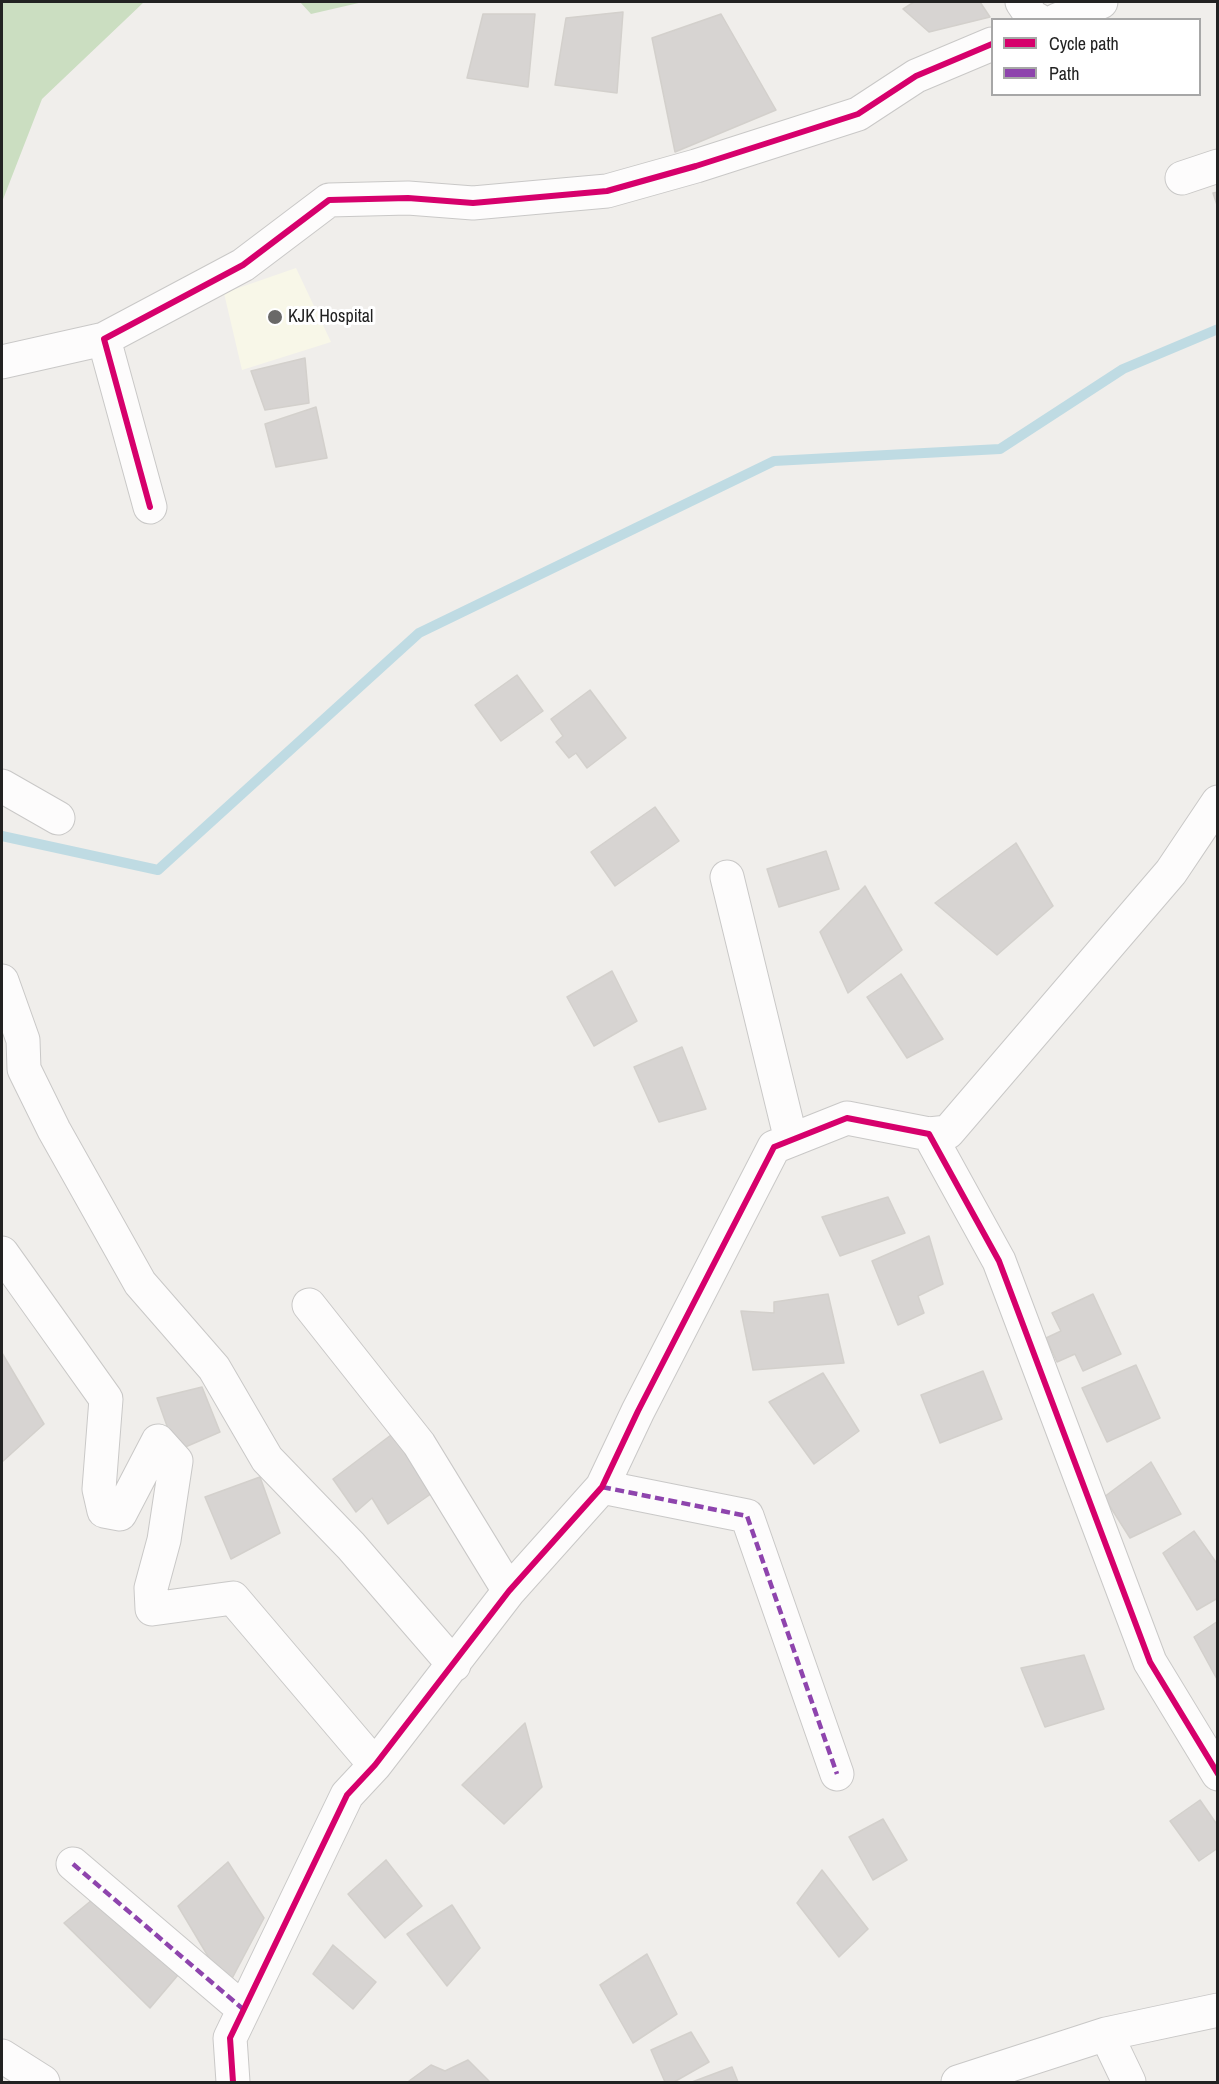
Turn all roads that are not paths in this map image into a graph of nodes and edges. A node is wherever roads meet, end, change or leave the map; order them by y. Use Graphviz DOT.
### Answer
graph roads {
  1 [pos="1022,2"];
  2 [pos="1101,2"];
  3 [pos="1034,18"];
  4 [pos="1062,18"];
  5 [pos="991,45"];
  6 [pos="1218,166"];
  7 [pos="1182,178"];
  8 [pos="104,339"];
  9 [pos="2,362"];
  10 [pos="150,507"];
  11 [pos="2,786"];
  12 [pos="1218,802"];
  13 [pos="58,818"];
  14 [pos="727,877"];
  15 [pos="2,981"];
  16 [pos="12,1050"];
  17 [pos="929,1134"];
  18 [pos="791,1140"];
  19 [pos="2,1253"];
  20 [pos="309,1305"];
  21 [pos="602,1487"];
  22 [pos="509,1591"];
  23 [pos="454,1665"];
  24 [pos="375,1765"];
  25 [pos="837,1774"];
  26 [pos="1218,1774"];
  27 [pos="73,1864"];
  28 [pos="243,2009"];
  29 [pos="1218,2010"];
  30 [pos="1106,2034"];
  31 [pos="2,2056"];
  32 [pos="43,2082"];
  33 [pos="233,2082"];
  34 [pos="958,2082"];
  35 [pos="1129,2082"];
  1 -- 3 [label="street"];
  2 -- 4 [label="street"];
  5 -- 8 [label="street"];
  6 -- 7 [label="street"];
  8 -- 9 [label="street"];
  8 -- 10 [label="street"];
  11 -- 13 [label="street"];
  12 -- 17 [label="street"];
  14 -- 18 [label="street"];
  15 -- 16 [label="street"];
  16 -- 23 [label="street"];
  17 -- 18 [label="street"];
  17 -- 26 [label="street"];
  18 -- 21 [label="street"];
  19 -- 24 [label="street"];
  20 -- 22 [label="street"];
  21 -- 22 [label="street"];
  21 -- 25 [label="street"];
  22 -- 23 [label="street"];
  23 -- 24 [label="street"];
  24 -- 28 [label="street"];
  27 -- 28 [label="street"];
  28 -- 33 [label="street"];
  29 -- 30 [label="street"];
  30 -- 34 [label="street"];
  30 -- 35 [label="street"];
  31 -- 32 [label="street"];
}
